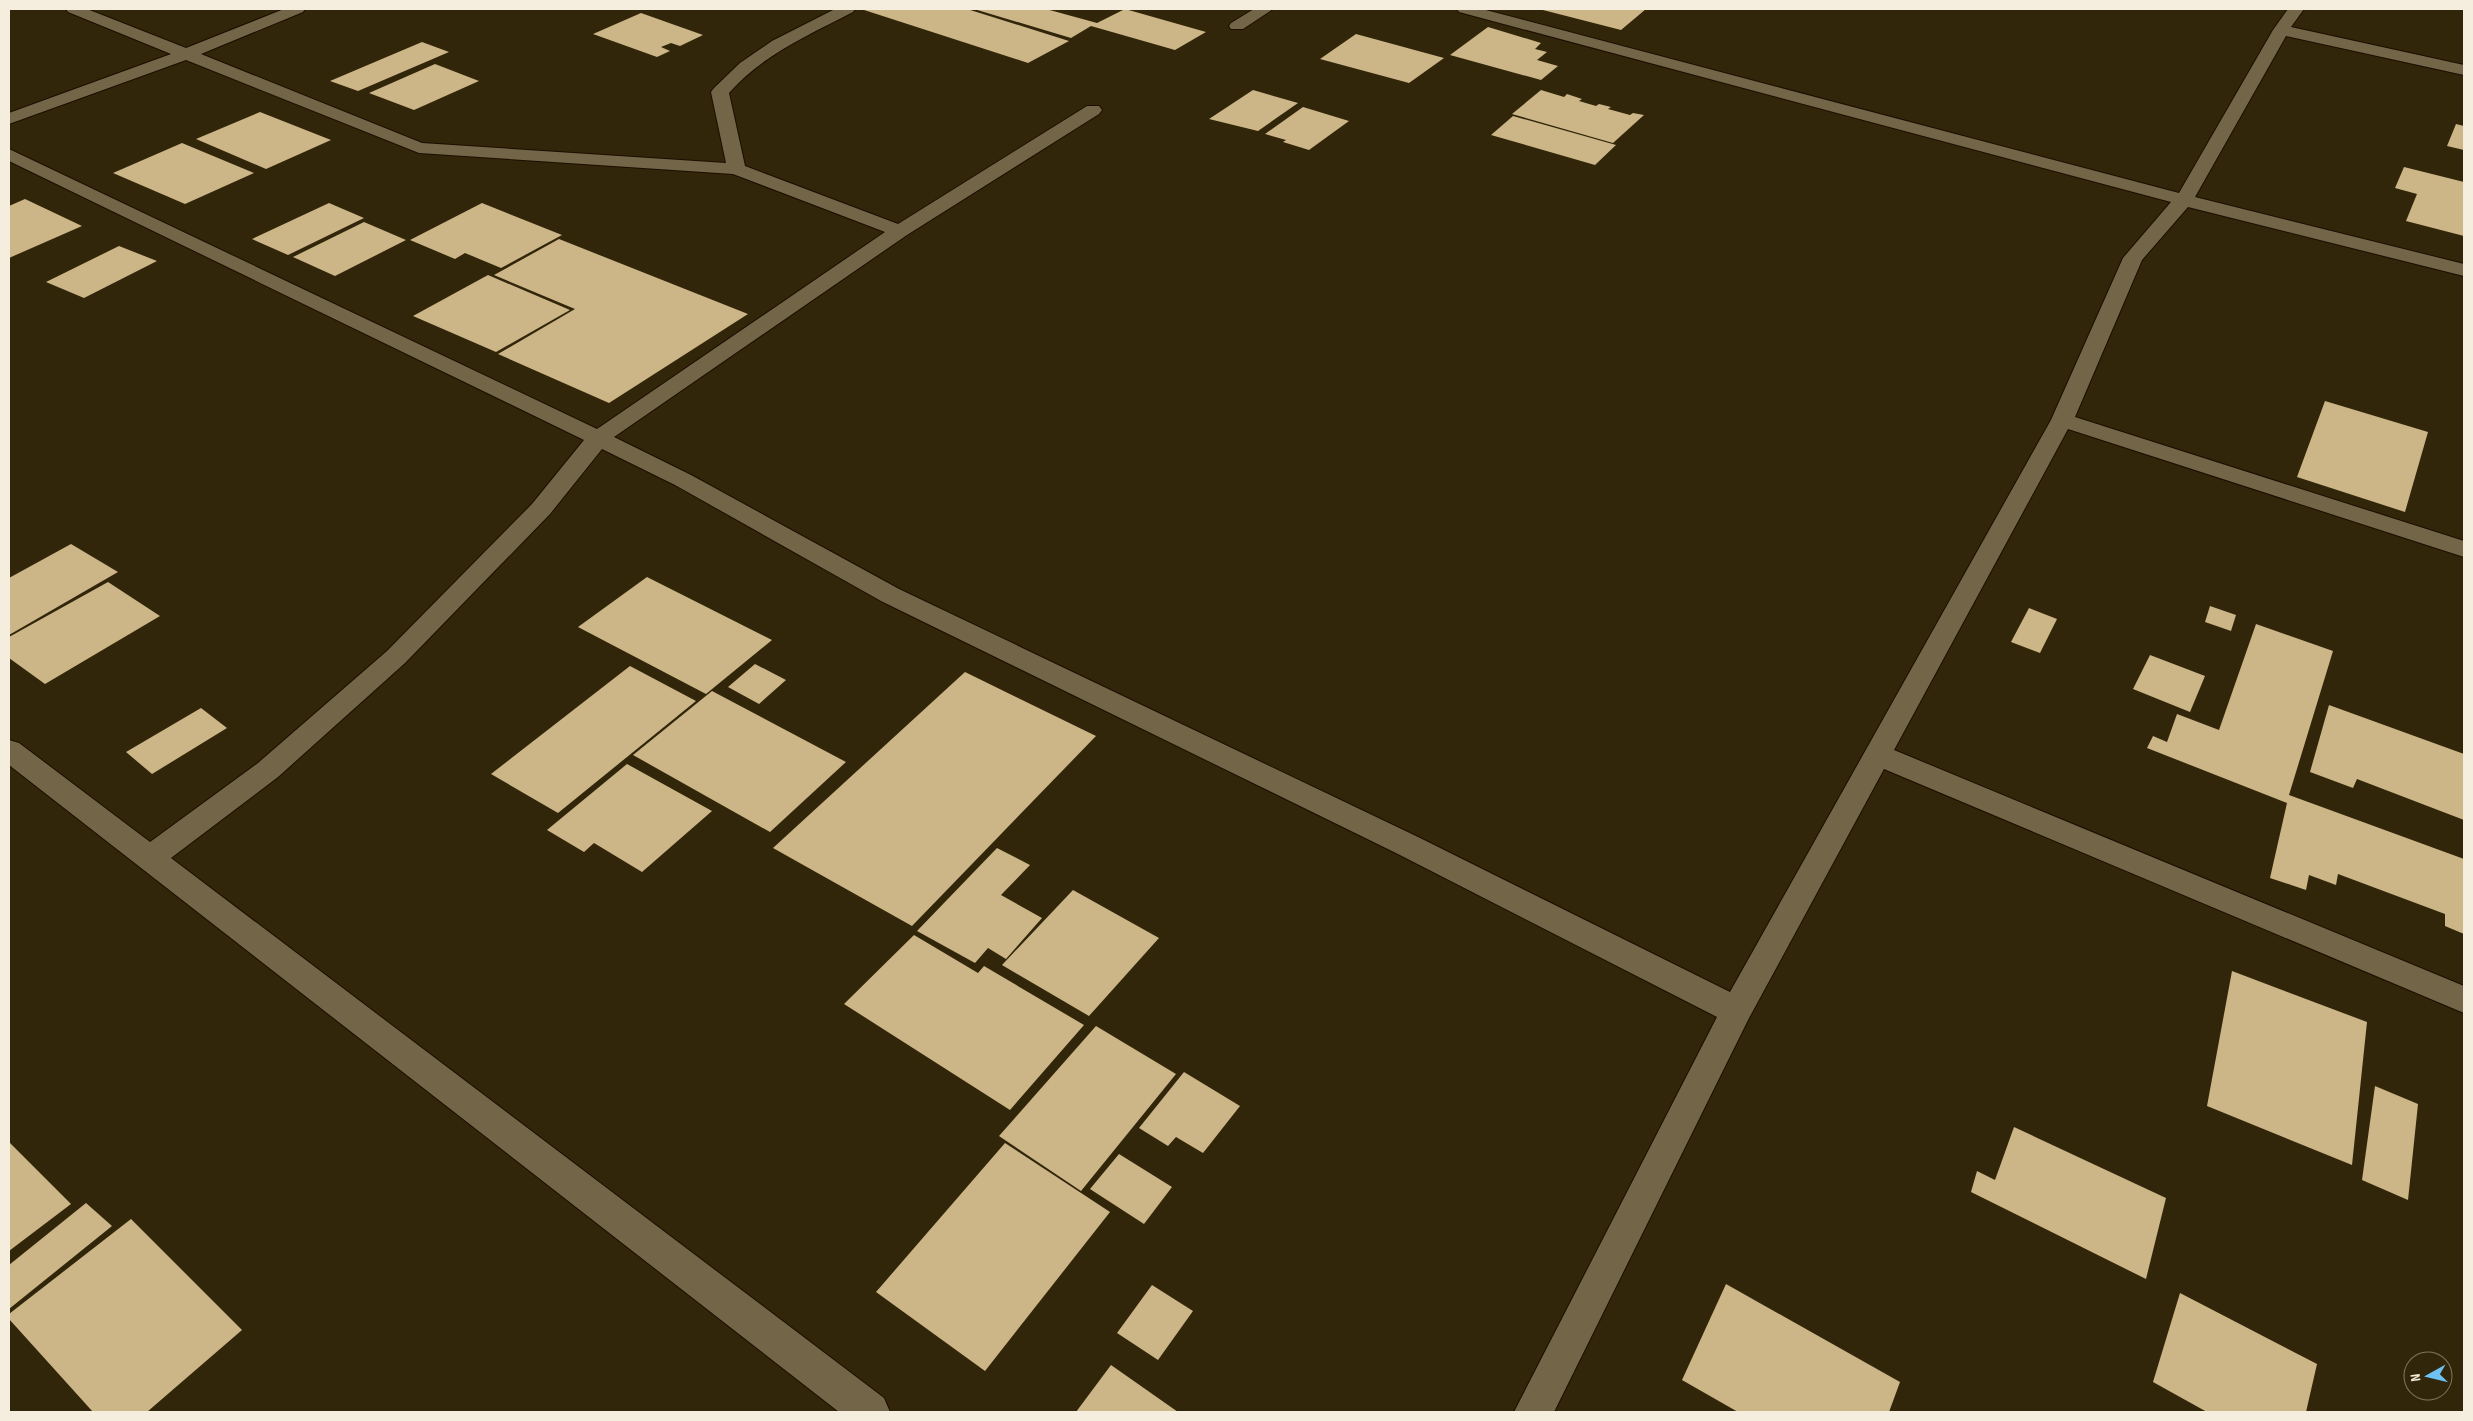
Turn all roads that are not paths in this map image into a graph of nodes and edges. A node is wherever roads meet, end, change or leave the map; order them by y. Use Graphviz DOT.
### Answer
graph roads {
  1 [pos="74,9"];
  2 [pos="297,9"];
  3 [pos="847,9"];
  4 [pos="1266,9"];
  5 [pos="1465,9"];
  6 [pos="2288,19"];
  7 [pos="1237,26"];
  8 [pos="187,54"];
  9 [pos="2464,70"];
  10 [pos="1093,110"];
  11 [pos="9,119"];
  12 [pos="9,154"];
  13 [pos="736,169"];
  14 [pos="2184,200"];
  15 [pos="900,231"];
  16 [pos="2464,270"];
  17 [pos="2062,420"];
  18 [pos="598,438"];
  19 [pos="2464,549"];
  20 [pos="9,750"];
  21 [pos="1878,755"];
  22 [pos="149,858"];
  23 [pos="2464,1000"];
  24 [pos="1736,1011"];
  25 [pos="870,1412"];
  26 [pos="1532,1412"];
  1 -- 8 [label="street"];
  2 -- 8 [label="street"];
  3 -- 13 [label="street"];
  4 -- 7 [label="street"];
  5 -- 14 [label="street"];
  6 -- 9 [label="street"];
  6 -- 14 [label="street"];
  8 -- 11 [label="street"];
  8 -- 13 [label="street"];
  10 -- 15 [label="street"];
  12 -- 18 [label="street"];
  13 -- 15 [label="street"];
  14 -- 16 [label="street"];
  14 -- 17 [label="street"];
  15 -- 18 [label="street"];
  17 -- 19 [label="street"];
  17 -- 21 [label="street"];
  18 -- 22 [label="street"];
  18 -- 24 [label="street"];
  20 -- 22 [label="street"];
  21 -- 23 [label="street"];
  21 -- 24 [label="street"];
  22 -- 25 [label="street"];
  24 -- 26 [label="street"];
}
